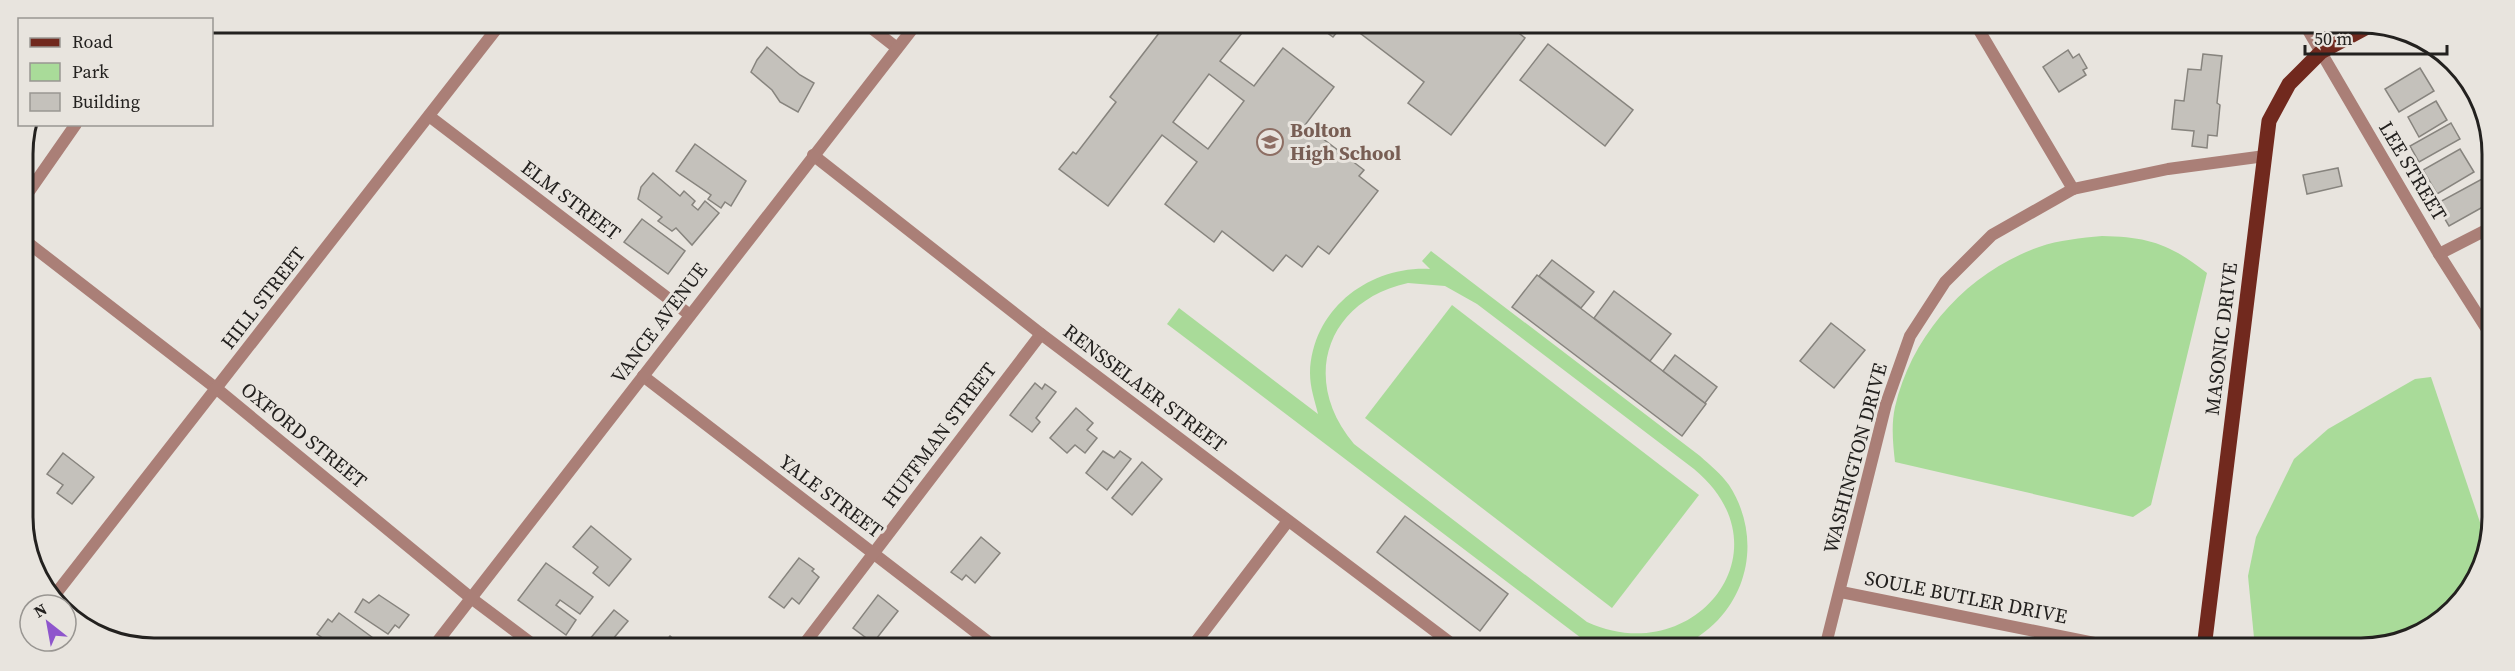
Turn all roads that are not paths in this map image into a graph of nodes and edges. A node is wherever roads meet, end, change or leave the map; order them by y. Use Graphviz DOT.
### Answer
graph roads {
  1 [pos="493,33"];
  2 [pos="878,33"];
  3 [pos="908,33"];
  4 [pos="1981,33"];
  5 [pos="2309,33"];
  6 [pos="2357,33"];
  7 [pos="897,48"];
  8 [pos="2320,52"];
  9 [pos="429,116"];
  10 [pos="75,126"];
  11 [pos="813,155"];
  12 [pos="2265,156"];
  13 [pos="33,186"];
  14 [pos="2073,189"];
  15 [pos="2482,232"];
  16 [pos="33,247"];
  17 [pos="2439,254"];
  18 [pos="690,315"];
  19 [pos="2482,321"];
  20 [pos="1041,334"];
  21 [pos="643,376"];
  22 [pos="217,389"];
  23 [pos="1288,521"];
  24 [pos="874,553"];
  25 [pos="58,591"];
  26 [pos="1841,592"];
  27 [pos="471,598"];
  28 [pos="440,638"];
  29 [pos="524,638"];
  30 [pos="809,638"];
  31 [pos="983,638"];
  32 [pos="1199,638"];
  33 [pos="1444,638"];
  34 [pos="1828,638"];
  35 [pos="2069,638"];
  36 [pos="2205,638"];
  1 -- 9 [label="street, HILL STREET"];
  2 -- 7 [label="street"];
  3 -- 7 [label="street, VANCE AVENUE"];
  4 -- 14 [label="street"];
  5 -- 8 [label="street, LEE STREET"];
  6 -- 8 [label="main road, MASONIC DRIVE"];
  7 -- 11 [label="street, VANCE AVENUE"];
  8 -- 12 [label="main road, MASONIC DRIVE"];
  8 -- 17 [label="street, LEE STREET"];
  9 -- 18 [label="street, ELM STREET"];
  9 -- 22 [label="street, HILL STREET"];
  10 -- 13 [label="street"];
  11 -- 18 [label="street, VANCE AVENUE"];
  11 -- 20 [label="street, RENSSELAER STREET"];
  12 -- 14 [label="street, WASHINGTON DRIVE"];
  12 -- 36 [label="main road, MASONIC DRIVE"];
  14 -- 26 [label="street, WASHINGTON DRIVE"];
  15 -- 17 [label="street"];
  16 -- 22 [label="street, OXFORD STREET"];
  17 -- 19 [label="street, LEE STREET"];
  18 -- 21 [label="street, VANCE AVENUE"];
  20 -- 23 [label="street, RENSSELAER STREET"];
  20 -- 24 [label="street, HUFFMAN STREET"];
  21 -- 24 [label="street, YALE STREET"];
  21 -- 27 [label="street, VANCE AVENUE"];
  22 -- 25 [label="street, HILL STREET"];
  22 -- 27 [label="street, OXFORD STREET"];
  23 -- 32 [label="street"];
  23 -- 33 [label="street, RENSSELAER STREET"];
  24 -- 30 [label="street, HUFFMAN STREET"];
  24 -- 31 [label="street, YALE STREET"];
  26 -- 34 [label="street, WASHINGTON DRIVE"];
  26 -- 35 [label="street, SOULE BUTLER DRIVE"];
  27 -- 28 [label="street, VANCE AVENUE"];
  27 -- 29 [label="street, OXFORD STREET"];
}
